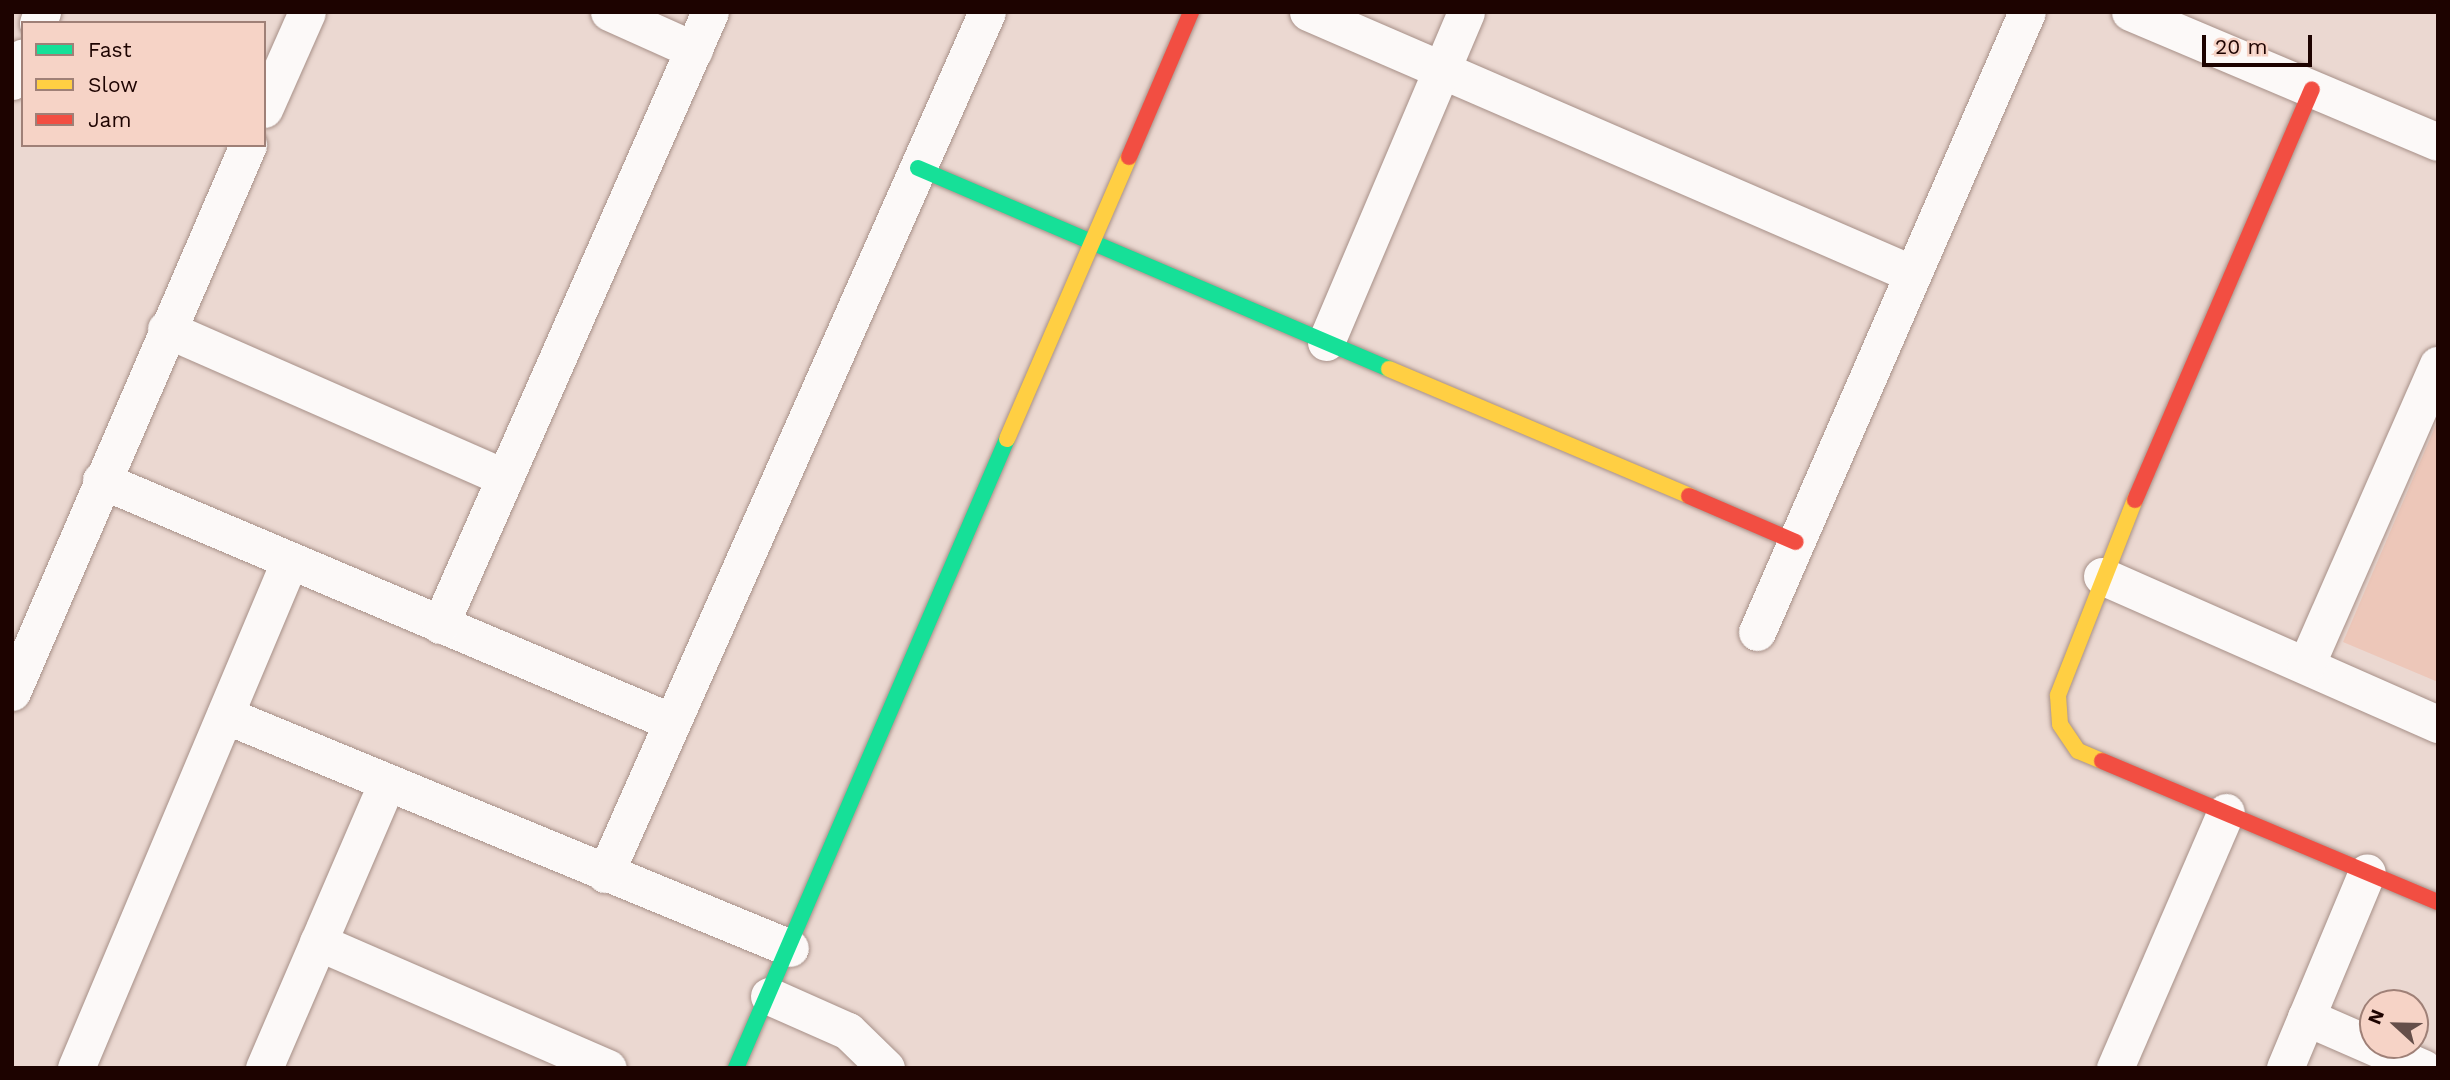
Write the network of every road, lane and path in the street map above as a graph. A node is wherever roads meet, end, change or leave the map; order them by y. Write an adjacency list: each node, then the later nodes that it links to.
1 (307, 12): 15 (street)
2 (609, 12): 10 (street)
3 (710, 12): 10 (street)
4 (987, 12): 18 (street)
5 (1191, 12): 19 (street)
6 (1308, 12): 12 (street)
7 (1466, 12): 12 (street)
8 (2027, 12): 20 (street)
9 (2130, 12): 14 (street)
10 (694, 50): 24 (street)
11 (21, 61): 13 (street)
12 (1442, 70): 20 (street); 22 (street)
13 (12, 80)
14 (2312, 89): 16 (street); 28 (street)
15 (266, 104)
16 (2438, 142)
17 (247, 147): 21 (street)
18 (918, 168): 19 (street); 35 (street)
19 (1094, 243): 22 (street); 43 (street)
20 (1913, 274): 26 (street)
21 (166, 329): 24 (street); 25 (street)
22 (1326, 342): 26 (street)
23 (2435, 381): 32 (street)
24 (505, 478): 29 (street)
25 (101, 480): 27 (street); 30 (street)
26 (1796, 542): 31 (street)
27 (290, 560): 29 (street); 34 (street)
28 (2102, 576): 32 (street); 38 (street)
29 (440, 625): 35 (street)
30 (24, 630): 33 (street)
31 (1757, 632)
32 (2306, 665): 36 (street)
33 (12, 692)
34 (225, 715): 37 (street); 46 (street)
35 (672, 722): 40 (street)
36 (2438, 724)
37 (387, 782): 40 (street); 42 (street)
38 (2226, 812): 39 (street); 51 (street)
39 (2367, 872): 41 (street); 45 (street)
40 (605, 874): 43 (street)
41 (2438, 902)
42 (318, 942): 47 (street); 48 (street)
43 (790, 948): 44 (street)
44 (769, 996): 49 (street); 50 (street)
45 (2306, 1017): 52 (street); 53 (street)
46 (76, 1068)
47 (264, 1068)
48 (608, 1068)
49 (736, 1068)
50 (886, 1068)
51 (2116, 1068)
52 (2285, 1068)
53 (2423, 1068)

